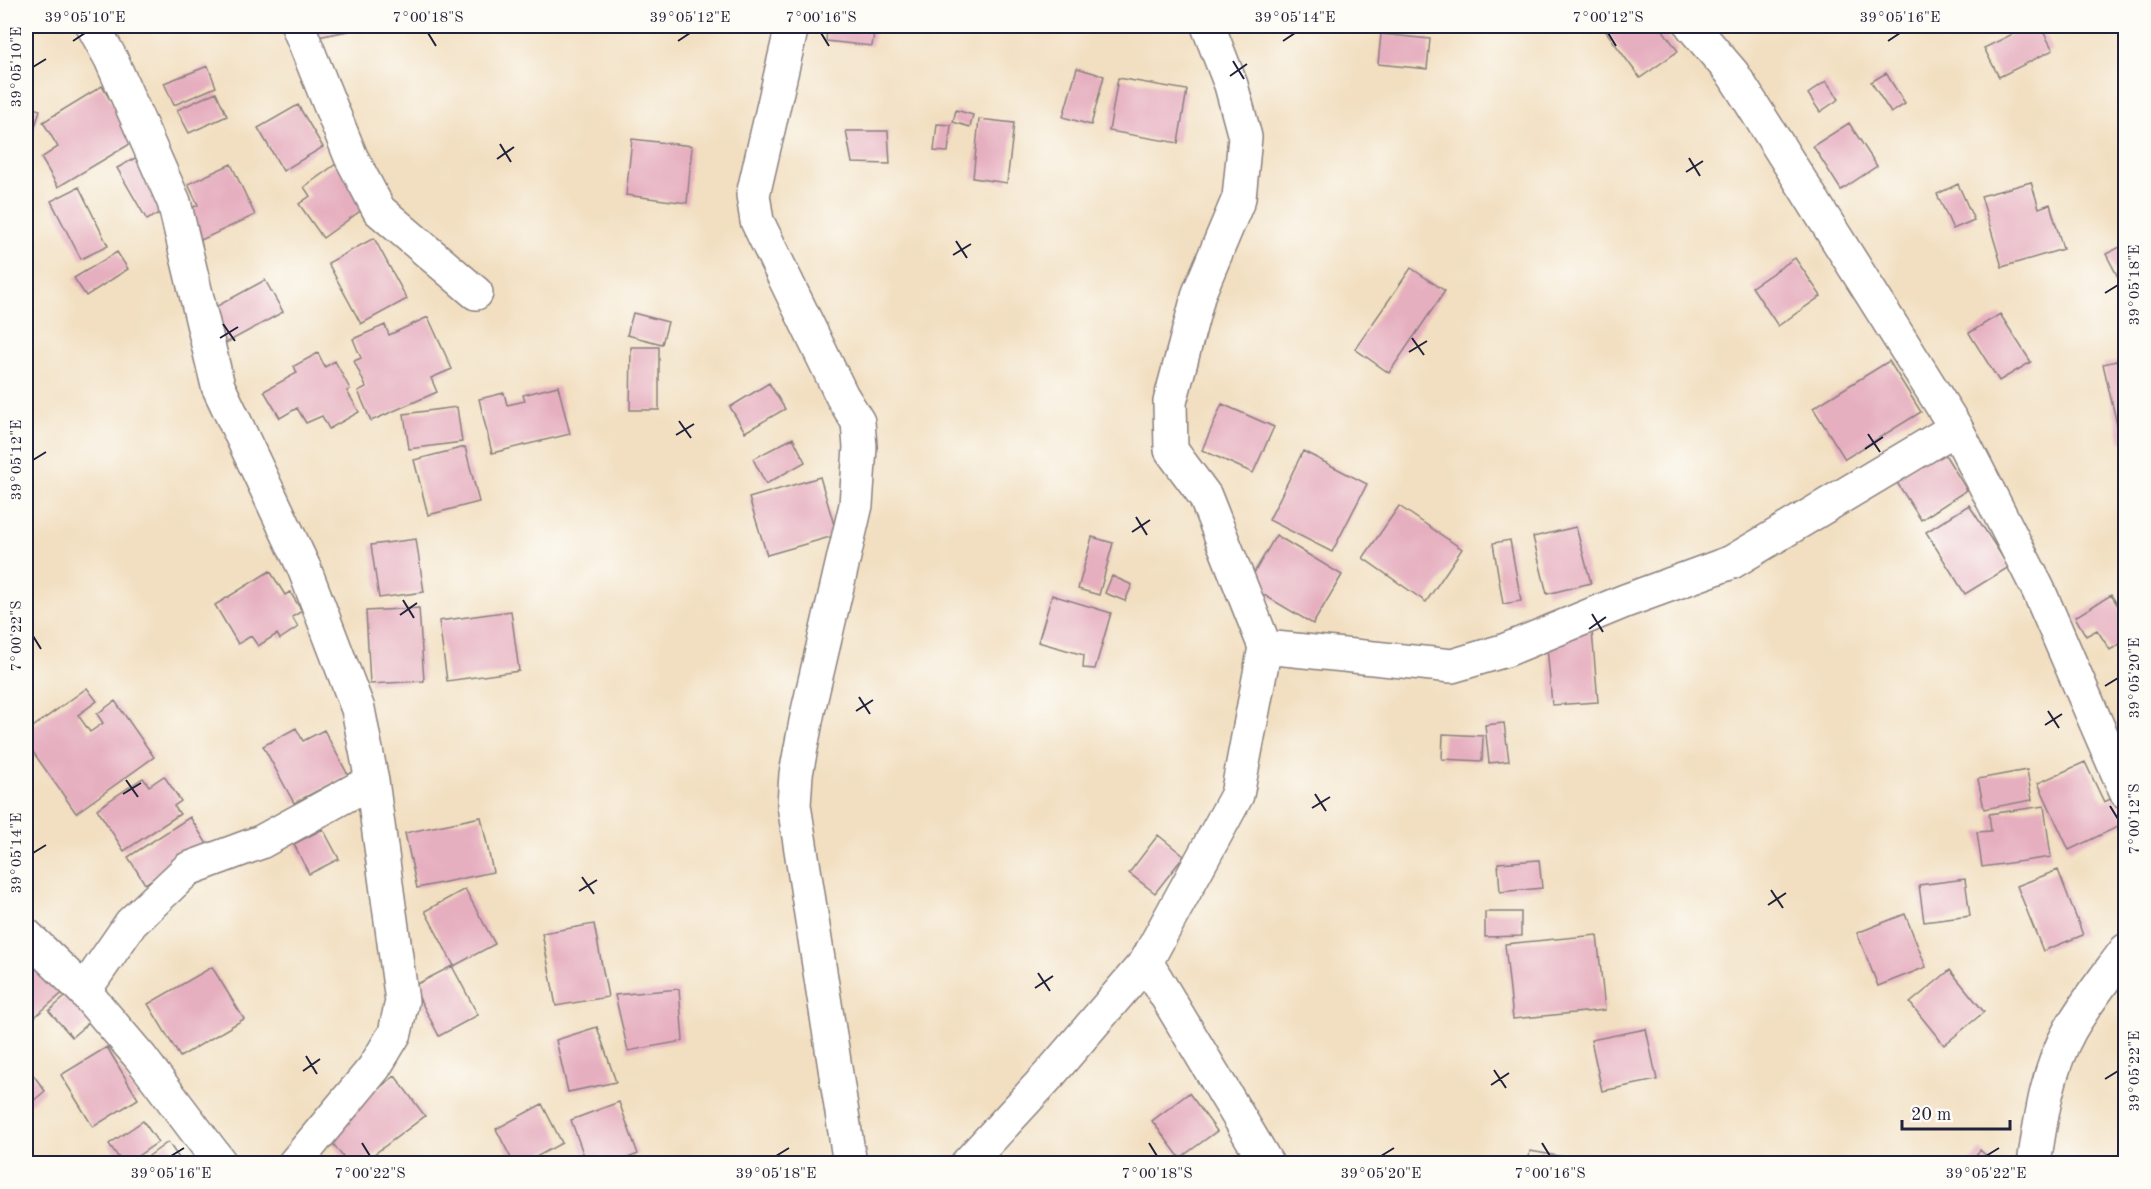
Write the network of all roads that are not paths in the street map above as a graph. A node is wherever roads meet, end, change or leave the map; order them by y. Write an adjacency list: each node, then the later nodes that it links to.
1 (93, 26): 9 (street)
2 (298, 26): 6 (street)
3 (792, 26): 17 (street)
4 (1208, 26): 8 (street)
5 (1692, 26): 7 (street)
6 (476, 293)
7 (1956, 428): 8 (street); 10 (street)
8 (1265, 647): 13 (street)
9 (372, 781): 14 (street); 16 (street)
10 (2126, 792)
11 (26, 935): 14 (street)
12 (2126, 950): 20 (street)
13 (1146, 962): 18 (street); 19 (street)
14 (84, 991): 15 (street)
15 (221, 1164)
16 (294, 1164)
17 (850, 1164)
18 (967, 1164)
19 (1267, 1164)
20 (2034, 1164)

